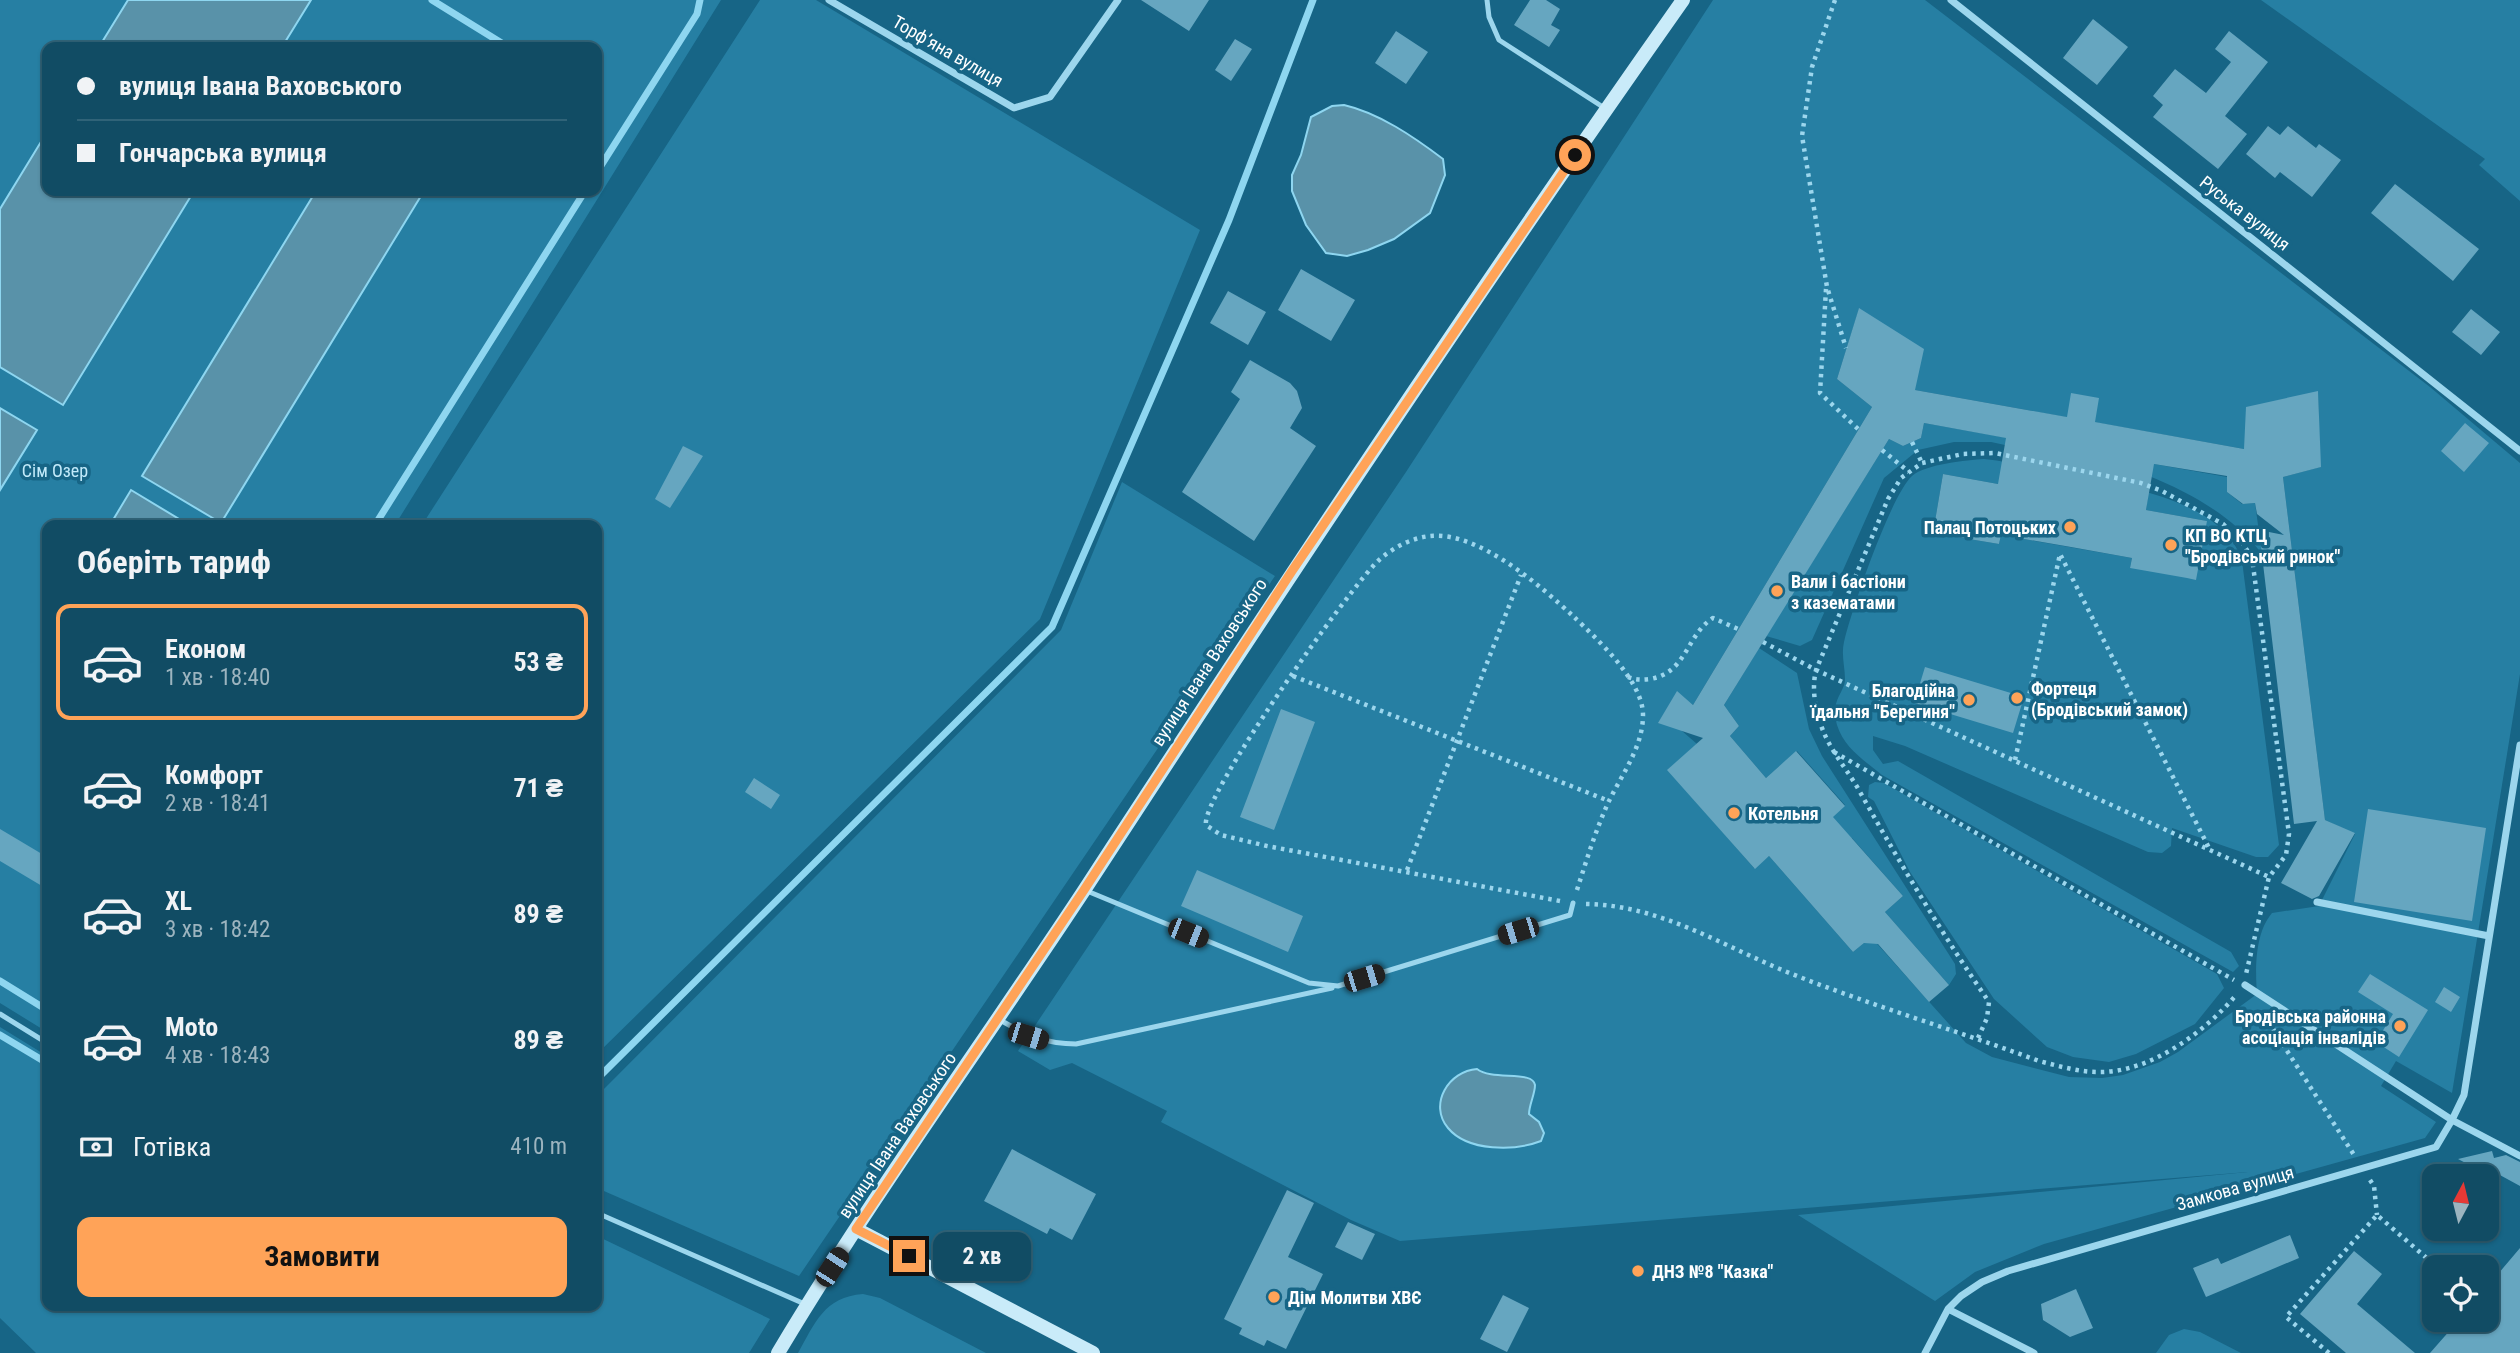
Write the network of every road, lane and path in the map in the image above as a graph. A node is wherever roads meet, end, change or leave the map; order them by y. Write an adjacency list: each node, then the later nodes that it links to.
1 (829, 0): 2 (street, Торфʼяна вулиця)
2 (1118, 0)
3 (1487, 0): 7 (lane)
4 (1683, 0): 7 (main road, вулиця Івана Ваховського)
5 (1835, 0): 8 (path)
6 (1951, 0): 13 (street, Руська вулиця)
7 (1606, 109): 31 (main road, вулиця Івана Ваховського)
8 (1827, 287): 9 (path); 10 (path)
9 (1846, 348)
10 (1858, 429)
11 (1912, 442): 14 (path)
12 (1882, 450): 15 (path)
13 (2520, 451)
14 (1922, 463): 15 (path); 30 (path)
15 (1909, 472): 19 (path)
16 (1521, 575): 20 (path); 21 (path); 22 (path)
17 (1738, 629): 21 (path)
18 (1763, 642): 19 (path)
19 (1816, 670): 24 (path); 26 (path)
20 (1293, 676): 22 (path); 29 (path)
21 (1628, 677): 27 (path)
22 (1457, 741): 27 (path); 29 (path)
23 (2520, 745): 25 (street, Замкова вулиця)
24 (1834, 751): 35 (path); 39 (path)
25 (2519, 753): 34 (street, Замкова вулиця)
26 (2015, 761): 28 (path); 28 (path)
27 (1609, 801): 33 (path)
28 (2209, 849): 30 (path)
29 (1407, 870): 33 (path)
30 (2269, 877): 35 (path)
31 (1084, 890): 36 (lane); 38 (main road, вулиця Івана Ваховського)
32 (2317, 902): 34 (street)
33 (1573, 903): 36 (lane); 39 (path)
34 (2489, 936): 41 (street, Замкова вулиця)
35 (2245, 985): 39 (path); 41 (street); 43 (path)
36 (1338, 986): 38 (lane)
37 (0, 1014): 40 (lane)
38 (999, 1019): 46 (main road, вулиця Івана Ваховського)
39 (1978, 1038)
40 (42, 1040)
41 (2452, 1120): 42 (street); 43 (street, Замкова вулиця)
42 (2520, 1156)
43 (2363, 1168): 45 (path); 49 (street, Замкова вулиця)
44 (602, 1215): 48 (lane)
45 (2376, 1216): 47 (path); 54 (path)
46 (856, 1229): 48 (main road, вулиця Івана Ваховського); 51 (main road)
47 (2423, 1255)
48 (807, 1305): 50 (main road, вулиця Івана Ваховського)
49 (1948, 1309): 52 (street); 53 (street)
50 (778, 1353)
51 (1093, 1353)
52 (1925, 1353)
53 (2034, 1353)
54 (2329, 1353)

